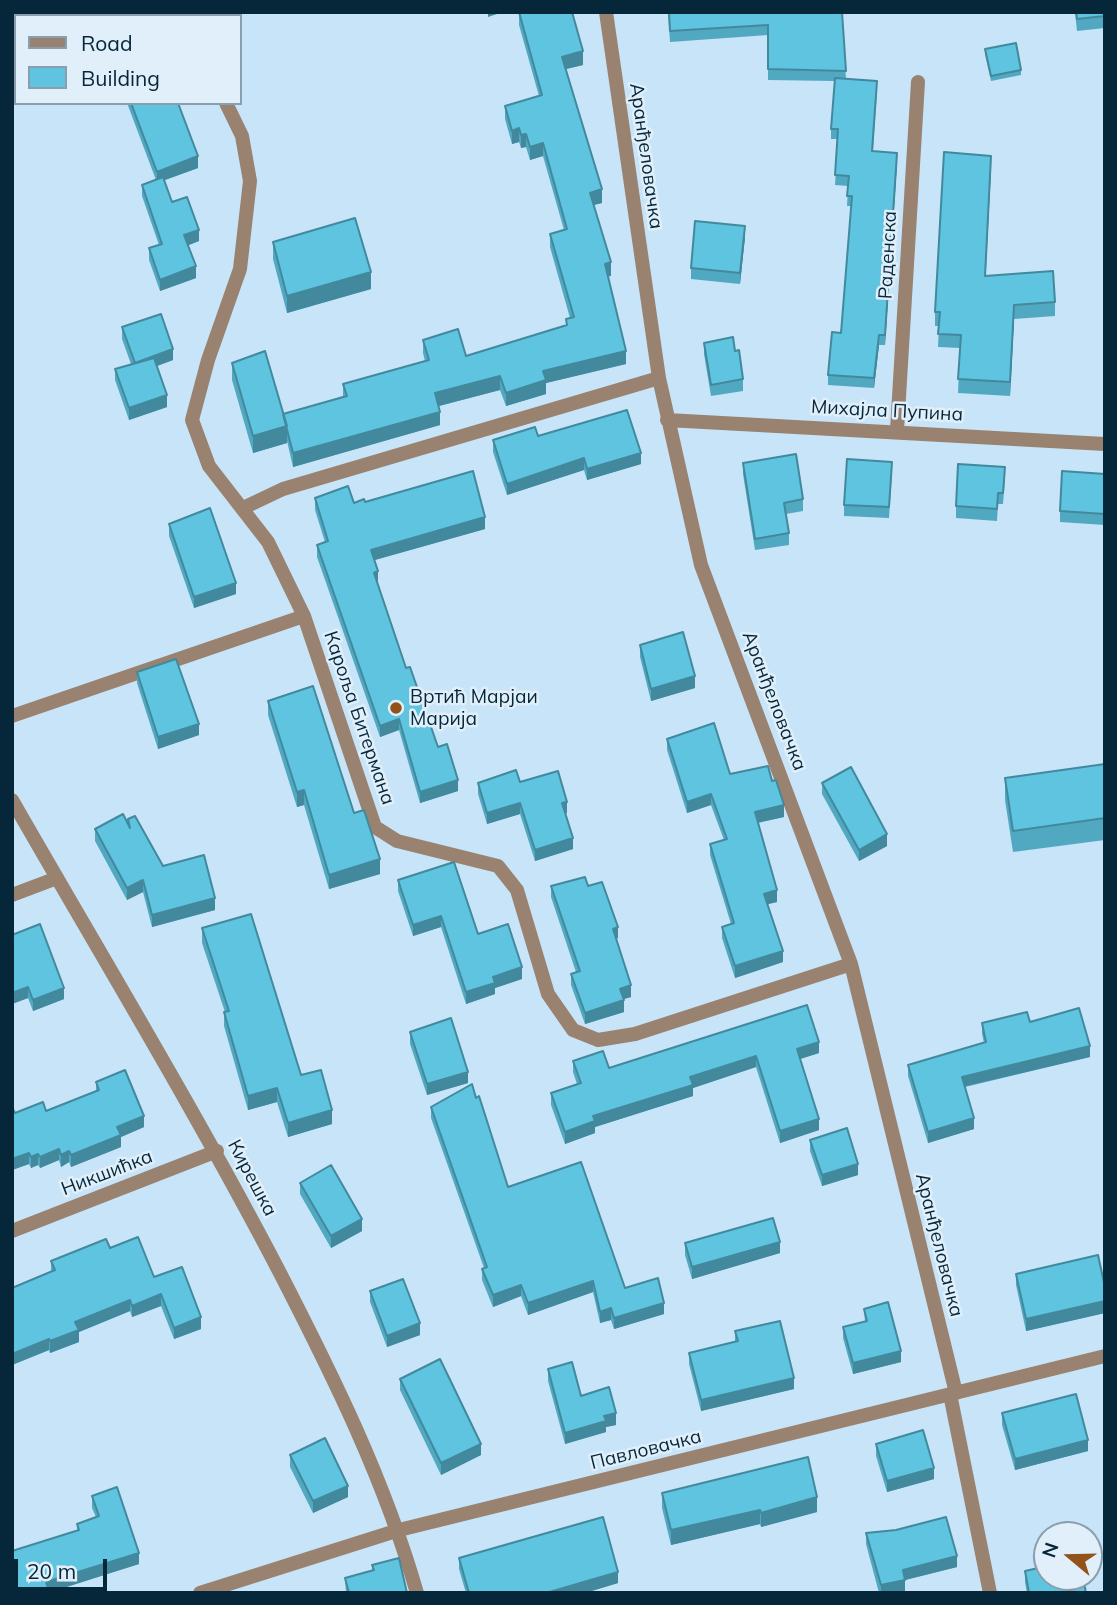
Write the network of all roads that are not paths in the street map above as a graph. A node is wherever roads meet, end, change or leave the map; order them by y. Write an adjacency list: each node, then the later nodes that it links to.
1 (606, 12): 4 (street, Аранђеловачка)
2 (918, 82): 6 (street, Раденска)
3 (227, 105): 8 (street, Кароља Битермана)
4 (659, 377): 5 (street, Аранђеловачка); 8 (street)
5 (667, 420): 6 (street, Михајла Пупина); 14 (street, Аранђеловачка)
6 (897, 430): 7 (street, Михајла Пупина)
7 (1105, 444)
8 (243, 508): 9 (street, Кароља Битермана)
9 (304, 616): 10 (street); 14 (street, Кароља Битермана)
10 (12, 716)
11 (12, 800): 12 (street, Кирешка)
12 (57, 877): 13 (street); 15 (street, Кирешка)
13 (12, 895)
14 (851, 964): 18 (street, Аранђеловачка)
15 (217, 1151): 16 (street, Никшићка); 19 (street, Кирешка)
16 (12, 1231)
17 (1105, 1356): 18 (street, Павловачка)
18 (953, 1394): 19 (street, Павловачка); 22 (street, Аранђеловачка)
19 (399, 1530): 20 (street, Павловачка); 21 (street, Кирешка)
20 (200, 1593)
21 (417, 1593)
22 (990, 1593)

